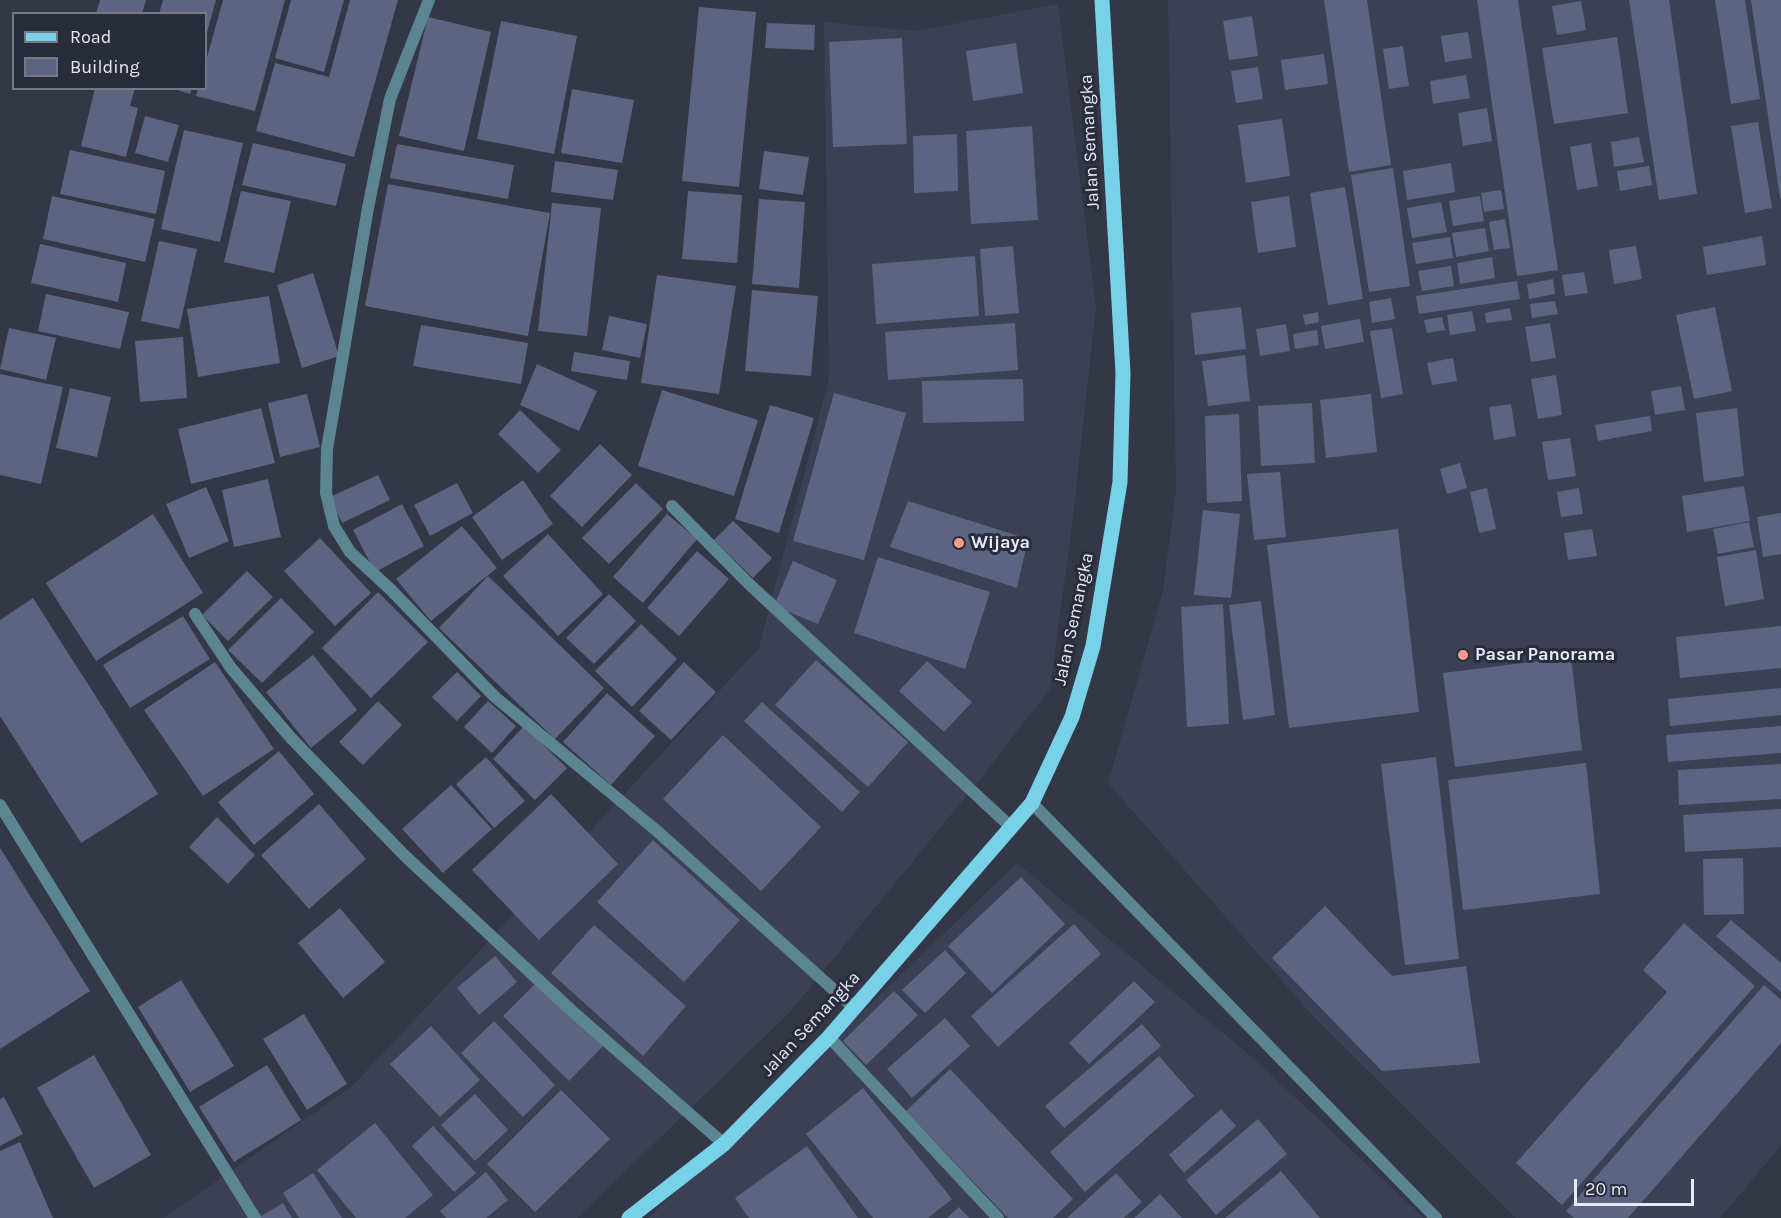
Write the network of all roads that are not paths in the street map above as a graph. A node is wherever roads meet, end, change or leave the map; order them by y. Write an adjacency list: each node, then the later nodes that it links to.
1 (429, 0): 8 (street)
2 (1102, 0): 5 (main road, Jalan Semangka)
3 (672, 506): 7 (street)
4 (195, 614): 10 (street)
5 (1032, 803): 7 (main road, Jalan Semangka); 14 (street)
6 (0, 805): 11 (street)
7 (1011, 827): 8 (main road, Jalan Semangka)
8 (854, 1008): 9 (main road, Jalan Semangka)
9 (828, 1037): 10 (main road, Jalan Semangka); 13 (street)
10 (724, 1144): 12 (main road, Jalan Semangka)
11 (255, 1218)
12 (629, 1218)
13 (998, 1218)
14 (1436, 1218)

